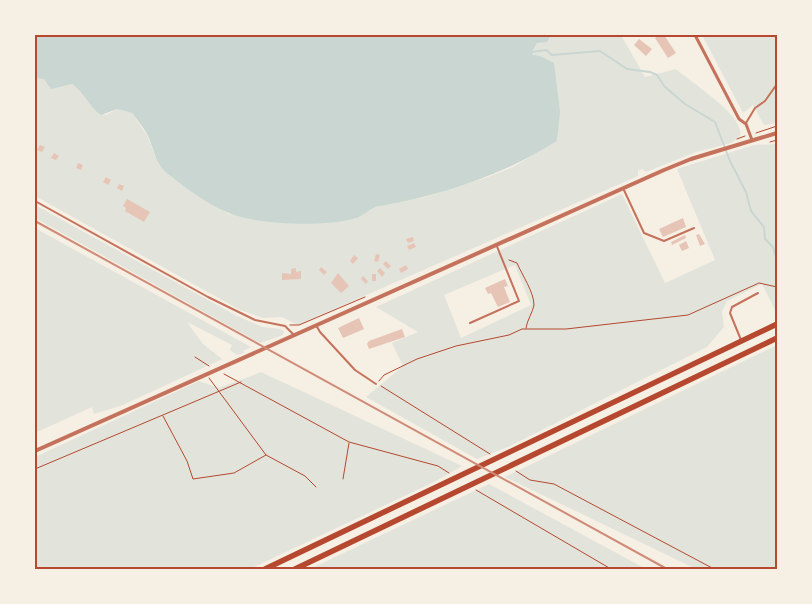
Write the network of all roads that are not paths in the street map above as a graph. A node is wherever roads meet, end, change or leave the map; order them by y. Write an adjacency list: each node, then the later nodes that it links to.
1 (695, 35): 3 (street)
2 (777, 84): 3 (lane)
3 (746, 124): 5 (street)
4 (777, 133): 5 (street)
5 (752, 140): 6 (street)
6 (623, 188): 8 (lane); 9 (street)
7 (35, 201): 14 (lane)
8 (694, 228)
9 (496, 244): 11 (lane); 13 (street)
10 (758, 293): 16 (lane)
11 (470, 323)
12 (777, 324): 16 (highway)
13 (316, 325): 14 (street); 17 (lane)
14 (293, 335): 18 (street)
15 (777, 338): 20 (highway)
16 (741, 341): 19 (highway)
17 (376, 384)
18 (35, 451)
19 (265, 569)
20 (295, 569)

